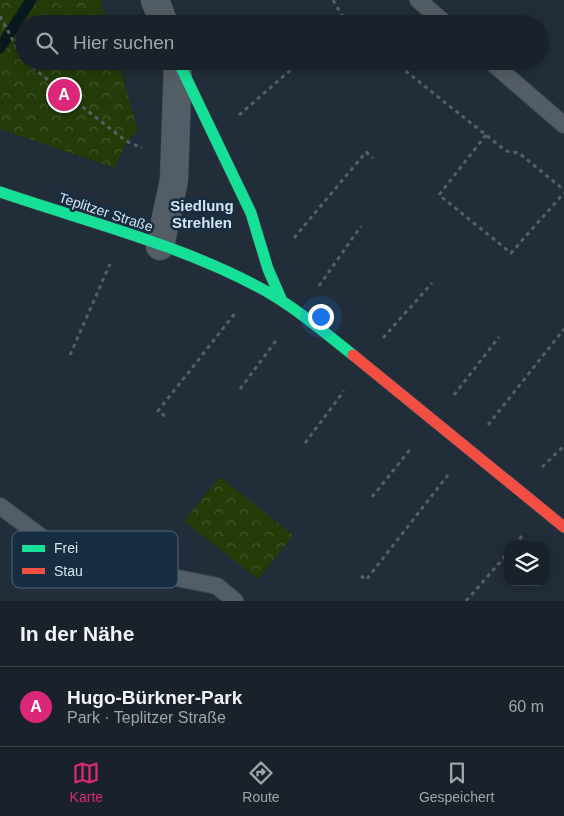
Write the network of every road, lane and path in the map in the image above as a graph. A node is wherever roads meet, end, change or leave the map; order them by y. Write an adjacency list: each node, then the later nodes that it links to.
1 (155, 0): 4 (street)
2 (333, 0): 5 (path)
3 (418, 0): 6 (lane)
4 (161, 15)
5 (342, 15)
6 (436, 15)
7 (0, 16): 8 (path)
8 (15, 42)
9 (36, 70): 18 (path)
10 (178, 70): 23 (street)
11 (182, 70): 17 (main road)
12 (292, 70): 17 (path)
13 (404, 70): 16 (path)
14 (500, 70): 15 (lane)
15 (564, 125)
16 (486, 135): 20 (path); 20 (path)
17 (214, 137): 24 (main road)
18 (126, 142)
19 (373, 158): 24 (path)
20 (564, 191)
21 (0, 192): 22 (main road, Teplitzer Straße)
22 (124, 234): 23 (main road, Teplitzer Straße); 27 (path)
23 (160, 246): 25 (main road, Teplitzer Straße)
24 (268, 269): 26 (main road)
25 (257, 286): 26 (main road, Teplitzer Straße); 28 (path)
26 (282, 301): 30 (main road, Teplitzer Straße)
27 (70, 355)
28 (165, 416)
29 (0, 506): 31 (lane)
30 (564, 528)
31 (34, 531)
32 (504, 557): 35 (path)
33 (178, 578): 34 (lane)
34 (235, 601)
35 (466, 601)

